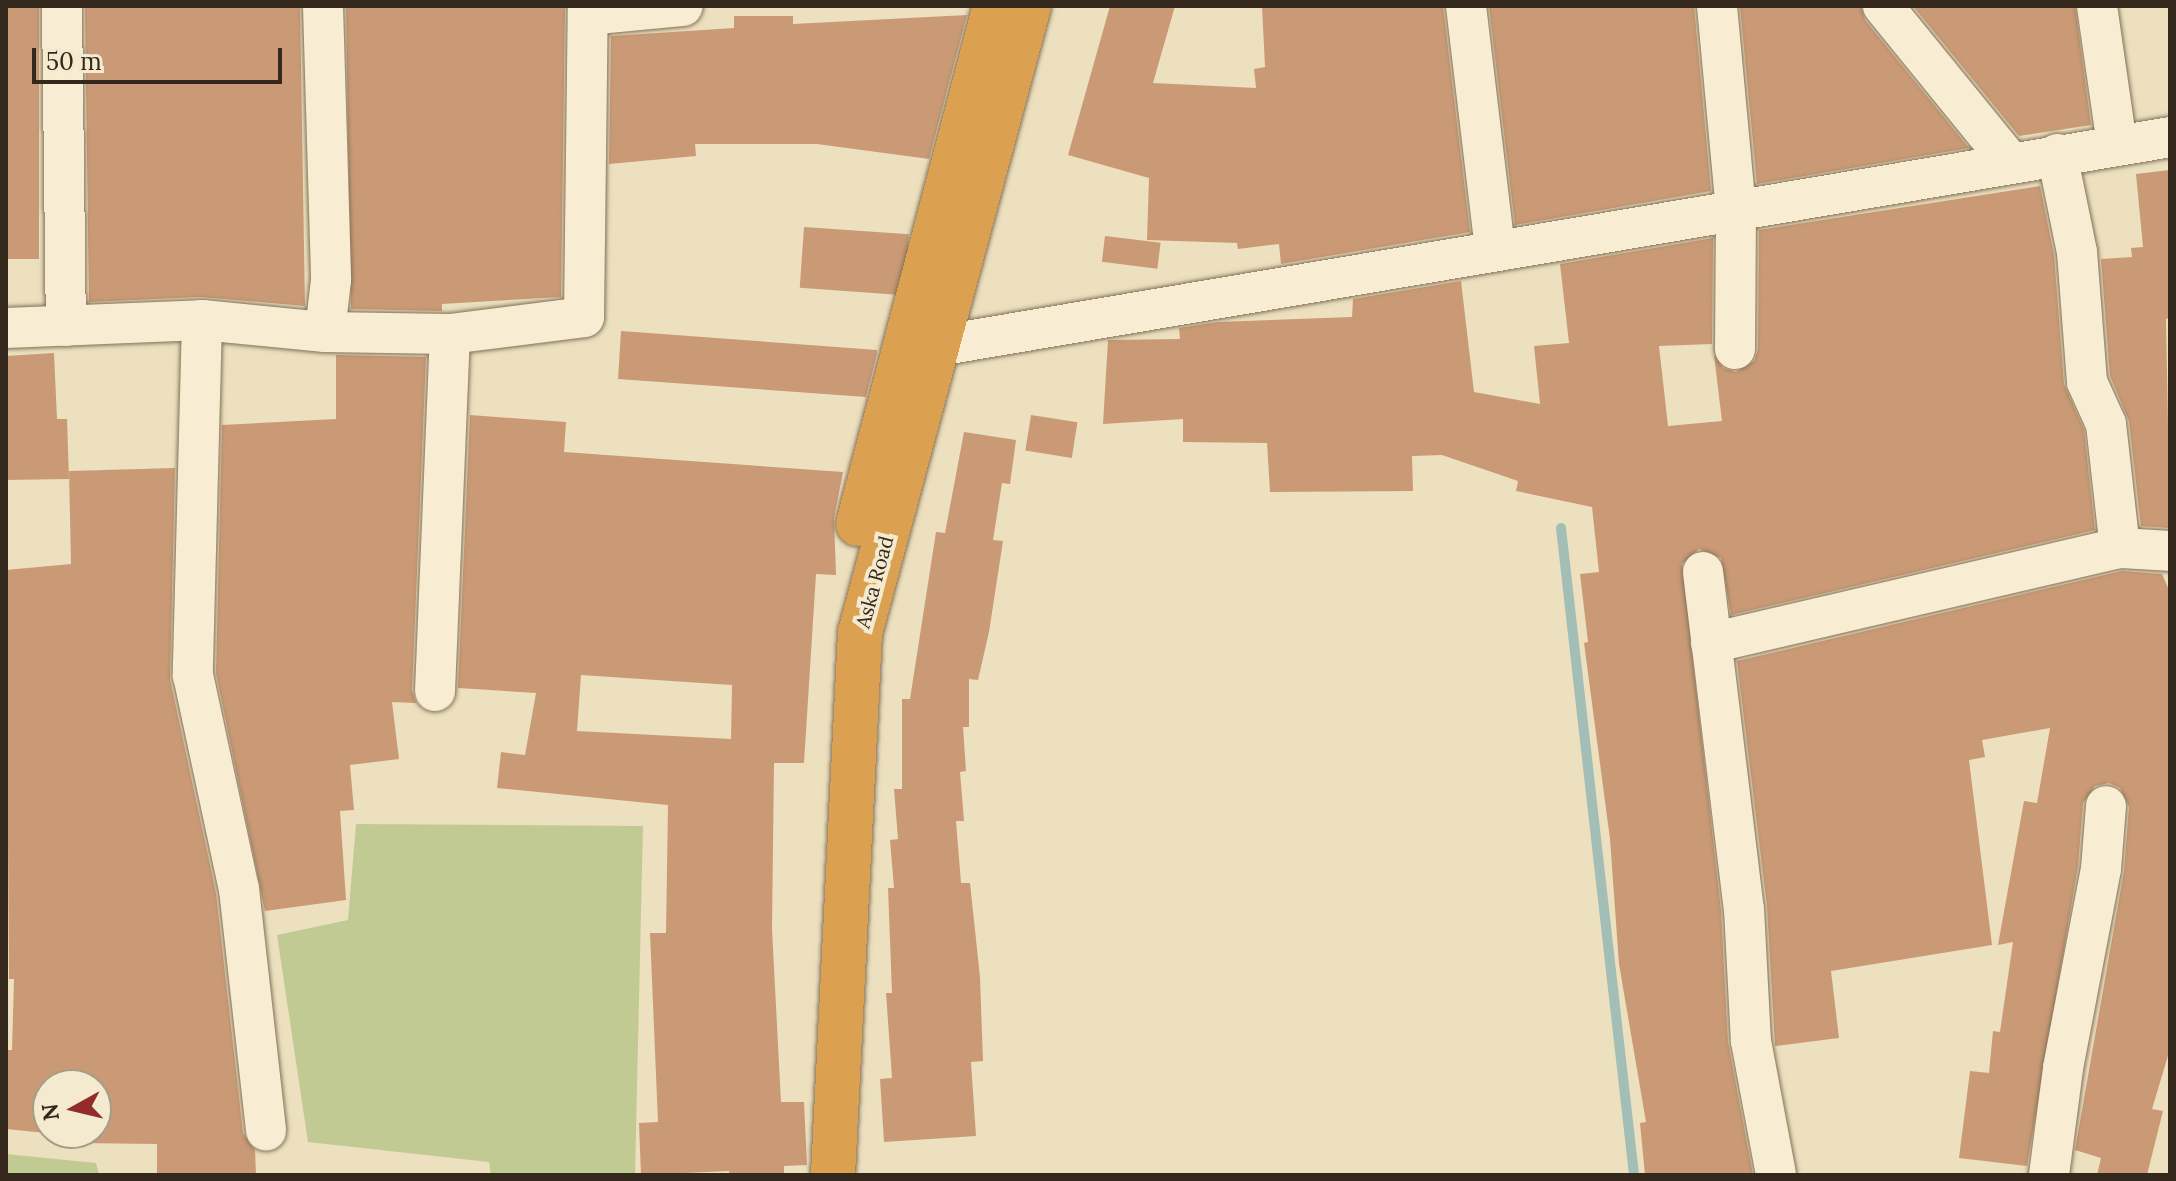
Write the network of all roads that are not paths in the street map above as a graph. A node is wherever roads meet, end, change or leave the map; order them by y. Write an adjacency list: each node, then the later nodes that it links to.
1 (62, 6): 18 (street)
2 (323, 6): 20 (street)
3 (683, 6): 10 (street)
4 (995, 6): 23 (highway)
5 (1029, 6): 23 (highway, Aska Road)
6 (1466, 6): 16 (street)
7 (1717, 6): 15 (street)
8 (1883, 6): 14 (street)
9 (2097, 6): 12 (street)
10 (588, 10): 21 (street)
11 (2170, 137): 12 (street)
12 (2117, 144): 13 (street)
13 (2057, 154): 14 (street); 24 (street)
14 (2009, 161): 15 (street)
15 (1736, 209): 16 (street); 22 (street)
16 (1495, 248): 23 (street)
17 (202, 320): 18 (street); 20 (street); 30 (street)
18 (66, 326): 19 (street)
19 (6, 328)
20 (325, 332): 21 (street)
21 (450, 334): 28 (street)
22 (1735, 349)
23 (920, 350): 31 (highway); 32 (highway, Aska Road)
24 (2120, 548): 25 (street); 27 (street)
25 (2170, 551)
26 (1703, 572): 27 (street)
27 (1711, 643): 33 (street)
28 (435, 691)
29 (2106, 806): 34 (street)
30 (266, 1130)
31 (808, 1175)
32 (833, 1175)
33 (1776, 1175)
34 (2049, 1175)

